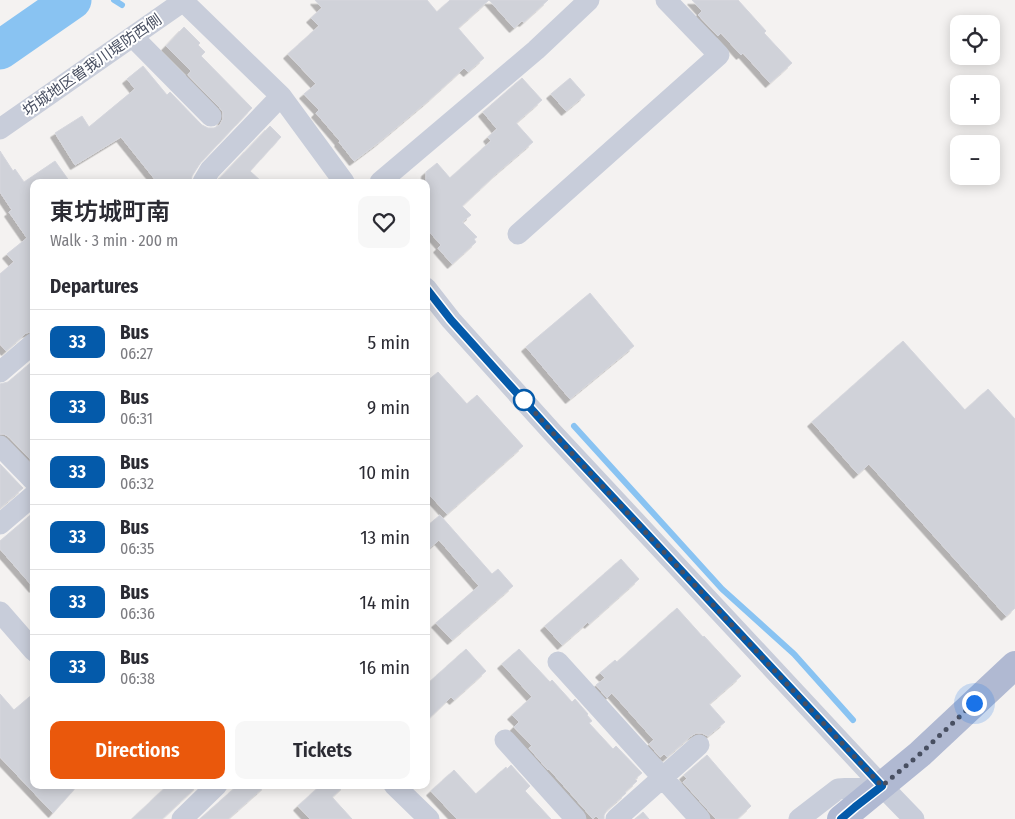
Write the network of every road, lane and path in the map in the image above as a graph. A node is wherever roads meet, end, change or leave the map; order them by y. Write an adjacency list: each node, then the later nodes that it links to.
1 (183, 0): 4 (street, 坊城地区曽我川堤防西側); 5 (street)
2 (589, 0): 10 (street)
3 (672, 2): 11 (street)
4 (133, 37): 6 (street); 7 (street, 坊城地区曽我川堤防西側)
5 (281, 96): 8 (street); 9 (street)
6 (211, 116)
7 (0, 129)
8 (205, 179)
9 (342, 179)
10 (384, 179)
11 (518, 234)
12 (430, 293): 26 (street)
13 (30, 346): 14 (street)
14 (0, 372)
15 (0, 446): 16 (street)
16 (30, 477)
17 (30, 498): 18 (street)
18 (0, 524)
19 (0, 612): 20 (street)
20 (30, 646)
21 (558, 662): 25 (street)
22 (1015, 665): 26 (main road)
23 (505, 740): 31 (street)
24 (699, 745): 25 (street)
25 (662, 778): 32 (street); 33 (street)
26 (882, 786): 34 (street); 35 (main road); 36 (street)
27 (213, 789): 29 (street)
28 (398, 789): 30 (street)
29 (182, 819)
30 (429, 819)
31 (576, 819)
32 (616, 819)
33 (700, 819)
34 (799, 819)
35 (842, 819)
36 (914, 819)

